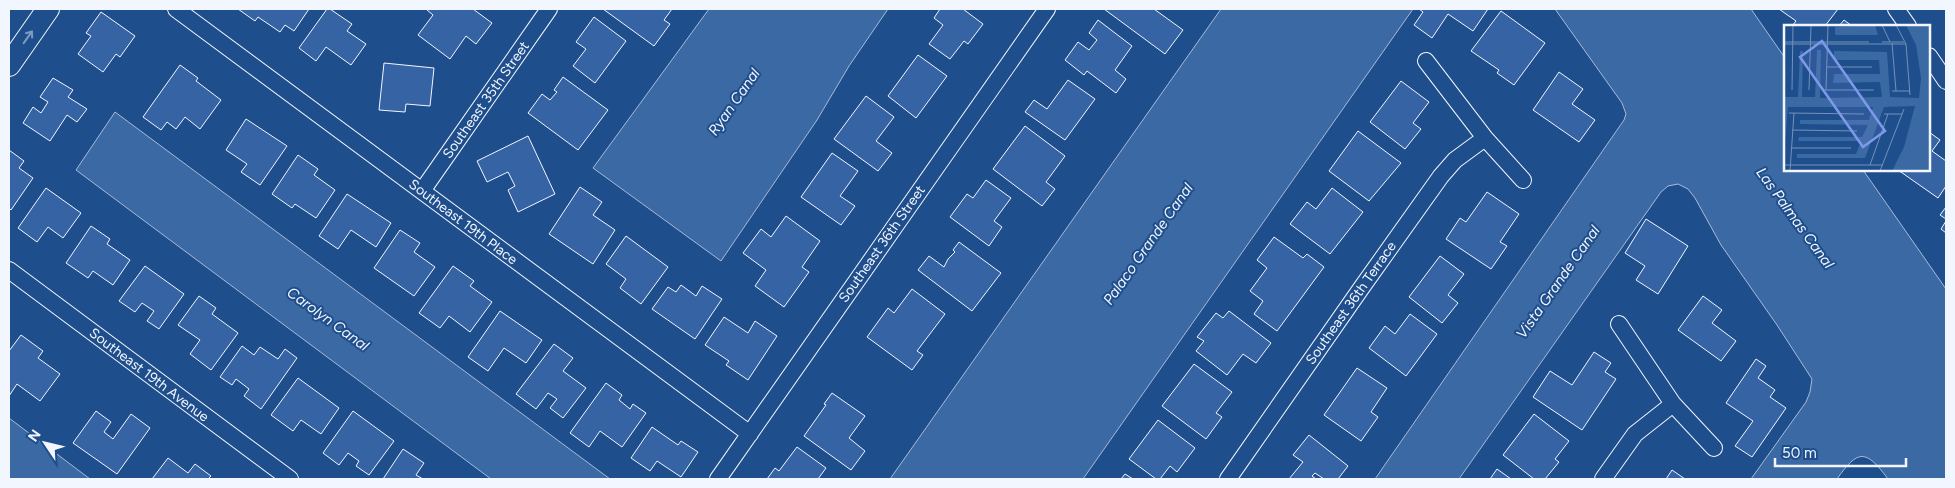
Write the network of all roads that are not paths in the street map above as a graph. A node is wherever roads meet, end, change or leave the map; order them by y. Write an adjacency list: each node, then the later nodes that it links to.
1 (48, 9): 9 (street, one-way to 1)
2 (176, 9): 13 (street, Southeast 19th Place)
3 (550, 9): 13 (street, Southeast 35th Street)
4 (1047, 9): 17 (street, Southeast 36th Street)
5 (1896, 9): 6 (street)
6 (1907, 25)
7 (1930, 57): 10 (street)
8 (1426, 61): 11 (street)
9 (9, 64)
10 (1946, 81)
11 (1485, 138): 12 (street); 21 (street, Southeast 36th Terrace)
12 (1523, 180)
13 (422, 191): 17 (street, Southeast 19th Place)
14 (9, 270): 19 (street, Southeast 19th Avenue)
15 (1619, 324): 16 (street)
16 (1673, 404): 18 (street); 22 (street)
17 (750, 434): 20 (street, Southeast 36th Street)
18 (1714, 448)
19 (290, 479)
20 (718, 479)
21 (1228, 479)
22 (1603, 479)

